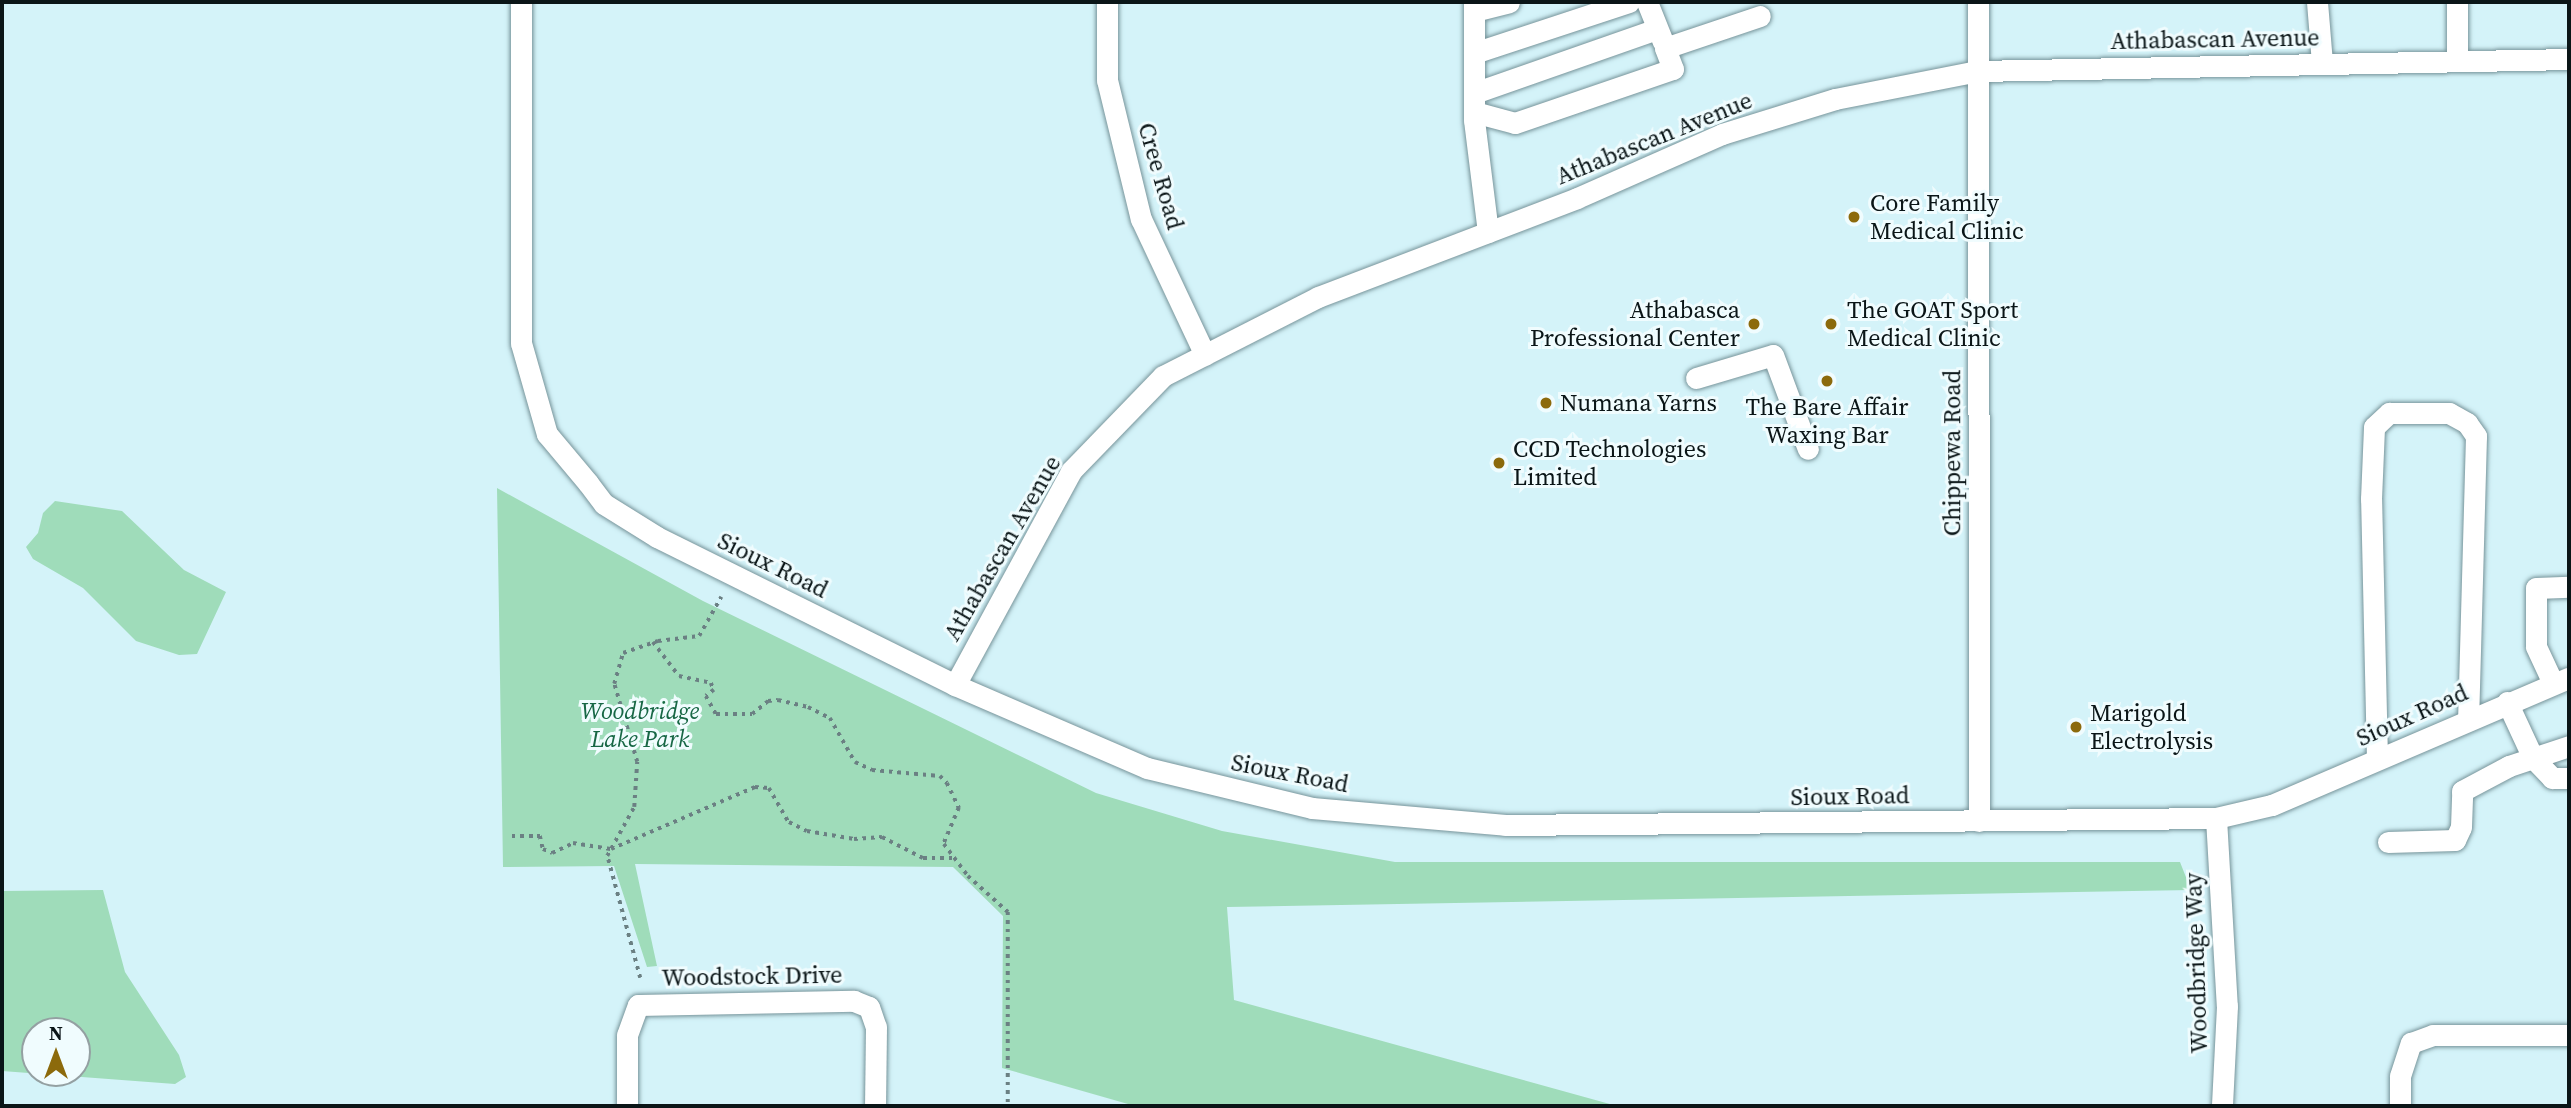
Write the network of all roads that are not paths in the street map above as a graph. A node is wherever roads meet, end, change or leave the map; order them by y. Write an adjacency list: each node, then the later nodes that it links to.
1 (521, 2): 24 (street, Sioux Road)
2 (1107, 2): 19 (street, Cree Road)
3 (1508, 2): 9 (street)
4 (1629, 2): 12 (street)
5 (1647, 2): 11 (street)
6 (1978, 2): 16 (street, Chippewa Road)
7 (2317, 2): 15 (street)
8 (2457, 2): 14 (street)
9 (1474, 6): 12 (street)
10 (1760, 16): 11 (street)
11 (1661, 38): 17 (street); 17 (street)
12 (1474, 53): 17 (street)
13 (2569, 59): 14 (street, Athabascan Avenue)
14 (2457, 60): 15 (street, Athabascan Avenue)
15 (2322, 63): 16 (street, Athabascan Avenue)
16 (1978, 71): 18 (street, Athabascan Avenue); 32 (street, Chippewa Road)
17 (1474, 103): 18 (street)
18 (1488, 232): 19 (street, Athabascan Avenue)
19 (1205, 355): 24 (street, Athabascan Avenue)
20 (1696, 378): 21 (street)
21 (1808, 449)
22 (2569, 587): 23 (street)
23 (2561, 680): 25 (street, Sioux Road)
24 (955, 685): 32 (street, Sioux Road)
25 (2507, 702): 26 (street, Sioux Road); 28 (street)
26 (2468, 719): 29 (street, Sioux Road); 29 (street)
27 (2569, 746): 28 (street)
28 (2533, 758): 30 (street); 33 (street)
29 (2377, 759): 31 (street, Sioux Road)
30 (2569, 778)
31 (2216, 818): 32 (street, Sioux Road); 37 (street, Woodbridge Way)
32 (1979, 821)
33 (2388, 842)
34 (2569, 1035): 38 (street)
35 (627, 1106): 36 (street, Woodstock Drive)
36 (875, 1106)
37 (2222, 1106)
38 (2400, 1106)

